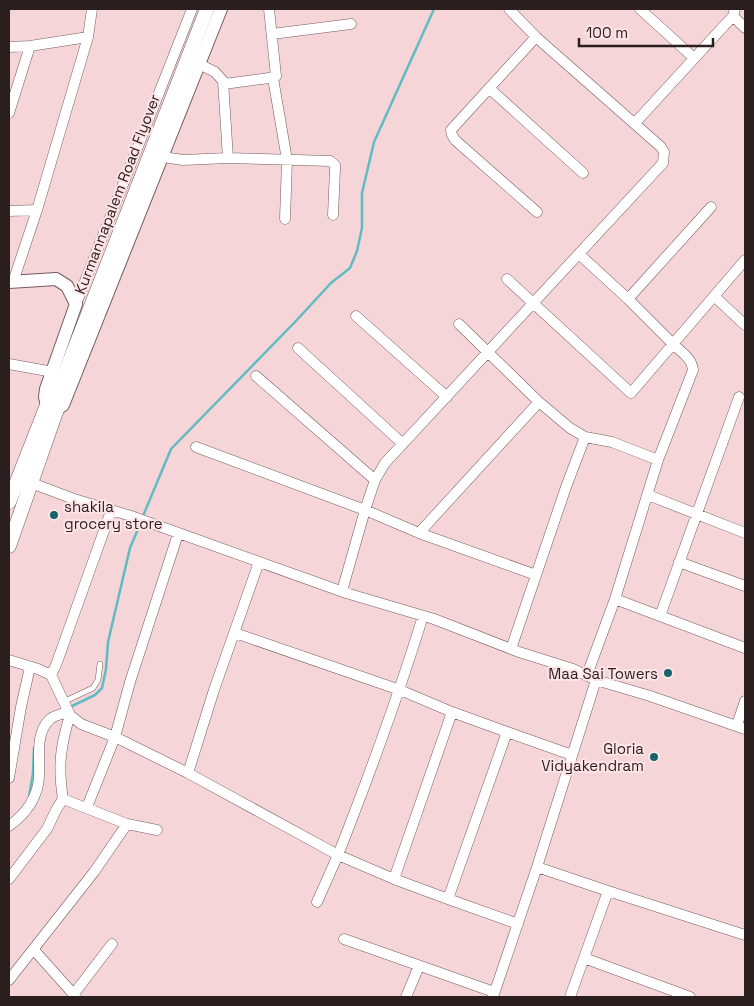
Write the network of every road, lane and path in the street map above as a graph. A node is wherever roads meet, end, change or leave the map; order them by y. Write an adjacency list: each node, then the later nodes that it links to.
1 (92, 9): 12 (street)
2 (192, 9): 41 (street)
3 (207, 9): 54 (main road, Kurmannapalem Road Flyover)
4 (221, 9): 17 (street)
5 (269, 9): 11 (street)
6 (509, 9): 13 (street)
7 (640, 9): 16 (street)
8 (734, 12): 10 (street); 16 (street)
9 (351, 24): 11 (street)
10 (745, 28)
11 (272, 34): 18 (street)
12 (88, 37): 14 (street); 29 (street)
13 (536, 37): 20 (street); 23 (street)
14 (30, 46): 15 (street); 21 (street)
15 (9, 47)
16 (694, 58): 23 (street)
17 (199, 64): 19 (street); 24 (street)
18 (273, 78): 19 (street); 26 (street)
19 (224, 84): 25 (street)
20 (489, 88): 27 (street); 31 (street)
21 (11, 98): 22 (street)
22 (9, 113)
23 (635, 123): 34 (street)
24 (163, 157): 25 (street); 54 (street)
25 (228, 158): 26 (street)
26 (288, 160): 32 (street); 33 (street)
27 (583, 172)
28 (712, 207): 39 (street)
29 (37, 210): 30 (street); 37 (street)
30 (9, 211)
31 (537, 212)
32 (332, 215)
33 (285, 219)
34 (579, 254): 39 (street); 40 (street)
35 (745, 260): 38 (street)
36 (507, 279): 40 (street)
37 (11, 282): 41 (street)
38 (714, 296): 44 (street); 45 (street)
39 (628, 299): 45 (street)
40 (534, 303): 45 (street); 47 (street)
41 (76, 304): 49 (street)
42 (356, 316): 51 (street)
43 (459, 324): 47 (street)
44 (745, 325)
45 (673, 344): 58 (street)
46 (298, 348): 56 (street)
47 (489, 352): 51 (street); 53 (street)
48 (9, 364): 49 (street)
49 (53, 372): 54 (street)
50 (256, 376): 60 (street)
51 (447, 397): 56 (street)
52 (739, 397): 66 (street)
53 (539, 402): 55 (street); 67 (street)
54 (52, 407): 59 (main road); 61 (main road)
55 (585, 437): 58 (street); 73 (street)
56 (403, 444): 60 (street)
57 (196, 447): 64 (street)
58 (658, 460): 62 (street)
59 (18, 478): 61 (street); 63 (main road)
60 (375, 480): 64 (street)
61 (31, 484): 65 (street); 70 (main road)
62 (648, 495): 66 (street); 76 (street)
63 (9, 502)
64 (365, 510): 67 (street); 75 (street)
65 (111, 511): 69 (street); 85 (street)
66 (697, 513): 68 (street); 72 (street)
67 (419, 533): 73 (street)
68 (745, 533)
69 (178, 534): 71 (street); 93 (street)
70 (9, 546)
71 (259, 562): 75 (street); 79 (street)
72 (679, 562): 74 (street); 78 (street)
73 (536, 574): 81 (street)
74 (745, 586)
75 (342, 591): 77 (street)
76 (615, 599): 78 (street); 86 (street)
77 (423, 616): 81 (street); 87 (street)
78 (660, 616): 80 (street)
79 (235, 633): 87 (street); 95 (street)
80 (745, 648)
81 (512, 649): 86 (street)
82 (9, 660): 84 (street)
83 (100, 664): 89 (lane)
84 (30, 667): 85 (street); 96 (street)
85 (51, 675): 89 (street)
86 (591, 677): 91 (street); 94 (street)
87 (400, 690): 90 (street); 102 (street)
88 (745, 701): 91 (street)
89 (66, 709): 93 (street); 97 (street); 100 (street)
90 (452, 712): 92 (street); 105 (street)
91 (741, 727)
92 (507, 732): 94 (street); 107 (street)
93 (115, 737): 95 (street); 98 (street)
94 (572, 755): 103 (street)
95 (188, 773): 102 (street)
96 (9, 774)
97 (63, 799): 98 (street); 104 (street)
98 (87, 808): 99 (street)
99 (127, 824): 101 (street); 113 (street)
100 (9, 826)
101 (157, 830)
102 (338, 855): 105 (street); 108 (street)
103 (537, 867): 106 (street); 109 (street)
104 (9, 879)
105 (394, 879): 107 (street)
106 (608, 891): 110 (street); 114 (street)
107 (448, 899): 109 (street)
108 (316, 902)
109 (518, 924): 117 (street)
110 (745, 935)
111 (344, 939): 115 (street)
112 (112, 944): 118 (street)
113 (34, 950): 116 (street); 118 (street)
114 (584, 958): 120 (street); 121 (street)
115 (419, 966): 117 (street); 119 (street)
116 (9, 980)
117 (494, 995)
118 (74, 996)
119 (406, 997)
120 (570, 997)
121 (690, 997)

